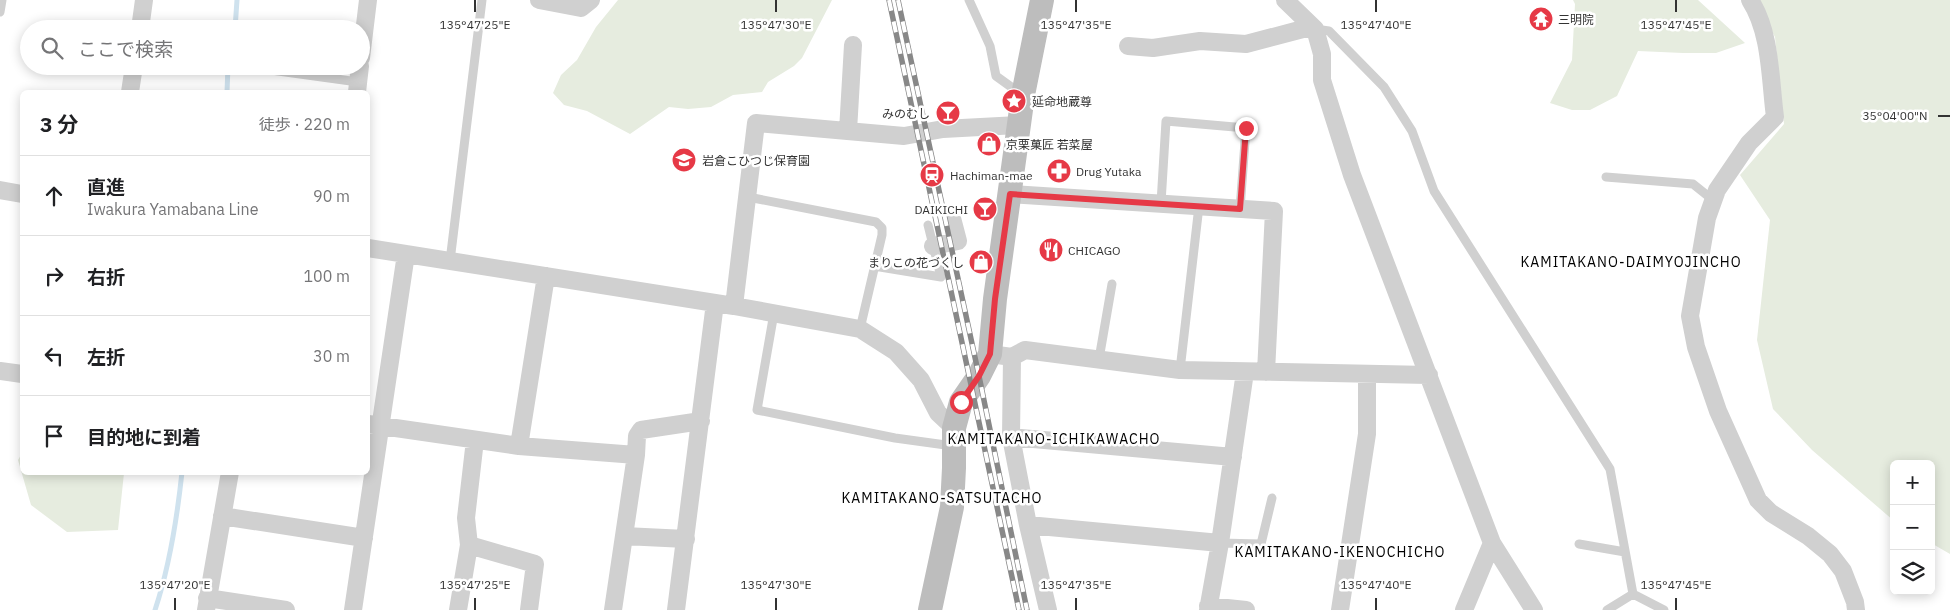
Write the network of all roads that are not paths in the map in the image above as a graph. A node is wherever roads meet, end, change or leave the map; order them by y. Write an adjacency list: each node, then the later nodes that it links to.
1 (2, 0): 11 (lane)
2 (144, 0): 12 (street)
3 (368, 0): 13 (street)
4 (482, 0): 38 (lane)
5 (539, 0): 6 (street)
6 (591, 0)
7 (969, 0): 21 (lane)
8 (1042, 0): 21 (main road)
9 (1285, 0): 14 (street)
10 (1750, 0): 29 (street)
11 (0, 12)
12 (141, 20)
13 (366, 20)
14 (1315, 30): 16 (street); 54 (street); 76 (lane)
15 (853, 45): 23 (street)
16 (1128, 46)
17 (133, 75): 20 (street)
18 (316, 75): 19 (lane)
19 (359, 80)
20 (130, 90)
21 (1023, 95): 22 (main road)
22 (1019, 125): 23 (street); 27 (main road)
23 (848, 131): 28 (street)
24 (1606, 177): 29 (lane)
25 (0, 190): 26 (street)
26 (20, 194)
27 (1010, 194): 30 (street); 46 (main road)
28 (748, 198): 39 (lane); 43 (street)
29 (1713, 200): 94 (street)
30 (1161, 203): 31 (street); 32 (lane)
31 (1199, 206): 32 (street); 48 (lane)
32 (1240, 209): 51 (street)
33 (952, 218): 35 (street)
34 (928, 225): 35 (lane)
35 (933, 246): 39 (lane)
36 (370, 248): 37 (street)
37 (406, 254): 38 (street); 56 (street)
38 (450, 261): 40 (street)
39 (874, 266): 45 (lane)
40 (546, 276): 42 (street); 60 (street)
41 (1112, 284): 47 (lane)
42 (715, 303): 43 (street); 55 (street)
43 (734, 306): 44 (street)
44 (774, 313): 45 (street); 57 (lane)
45 (860, 329): 57 (street)
46 (1001, 356): 47 (street); 57 (main road); 58 (street)
47 (1099, 359): 48 (street)
48 (1180, 370): 50 (street)
49 (0, 371): 52 (street)
50 (1245, 372): 51 (street); 62 (street)
51 (1266, 372): 53 (street)
52 (20, 374)
53 (1367, 374): 54 (street); 89 (street)
54 (1429, 375): 73 (street)
55 (701, 422): 61 (street); 71 (street)
56 (374, 425): 59 (street); 63 (street)
57 (954, 437): 86 (main road)
58 (1011, 437): 62 (street); 68 (street)
59 (475, 440): 60 (street); 75 (street)
60 (519, 446): 61 (street)
61 (636, 455): 69 (street)
62 (1233, 457): 72 (street)
63 (370, 470)
64 (229, 475): 67 (street)
65 (370, 475): 70 (street)
66 (1272, 498): 72 (lane)
67 (222, 516): 70 (street); 78 (street)
68 (1028, 525): 72 (street); 87 (street)
69 (624, 536): 71 (street); 84 (street)
70 (364, 538): 81 (street)
71 (686, 539): 85 (street)
72 (1220, 543): 79 (street)
73 (1492, 543): 90 (street); 91 (street)
74 (1578, 544): 76 (lane)
75 (469, 545): 82 (street); 83 (street)
76 (1625, 552): 77 (lane)
77 (1633, 594): 92 (lane); 93 (lane)
78 (207, 604): 80 (street)
79 (1208, 608): 88 (street)
80 (286, 610)
81 (353, 610)
82 (458, 610)
83 (529, 610)
84 (613, 610)
85 (676, 610)
86 (930, 610)
87 (1048, 610)
88 (1246, 610)
89 (1340, 610)
90 (1464, 610)
91 (1534, 610)
92 (1607, 610)
93 (1664, 610)
94 (1856, 610)

